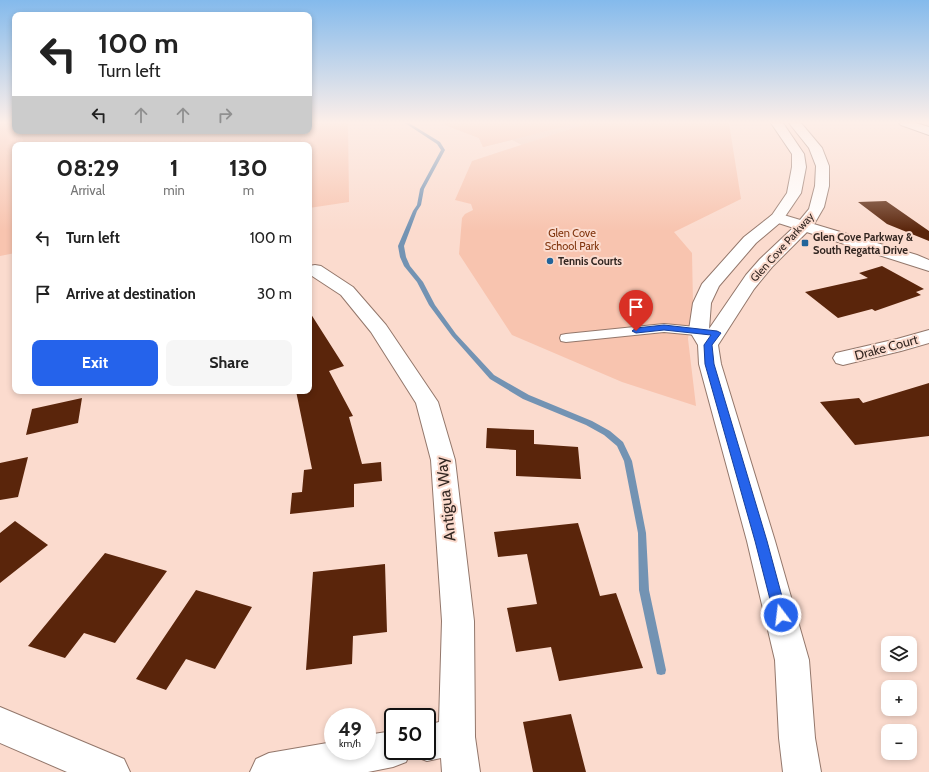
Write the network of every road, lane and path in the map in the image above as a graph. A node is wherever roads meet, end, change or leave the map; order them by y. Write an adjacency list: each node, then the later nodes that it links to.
1 (798, 159): 3 (main road, Glen Cove Parkway)
2 (821, 159): 4 (main road, Glen Cove Parkway)
3 (777, 218): 4 (main road); 7 (main road, Glen Cove Parkway)
4 (803, 226): 5 (main road); 7 (main road, Glen Cove Parkway)
5 (929, 266)
6 (315, 270): 12 (main road, Antigua Way)
7 (708, 336): 9 (lane); 17 (main road, Glen Cove Parkway)
8 (929, 336): 10 (main road, Drake Court)
9 (566, 338)
10 (843, 358)
11 (0, 725): 14 (main road)
12 (442, 740): 16 (main road, Antigua Way)
13 (384, 751): 15 (main road)
14 (111, 772)
15 (268, 772)
16 (461, 772)
17 (802, 772)

